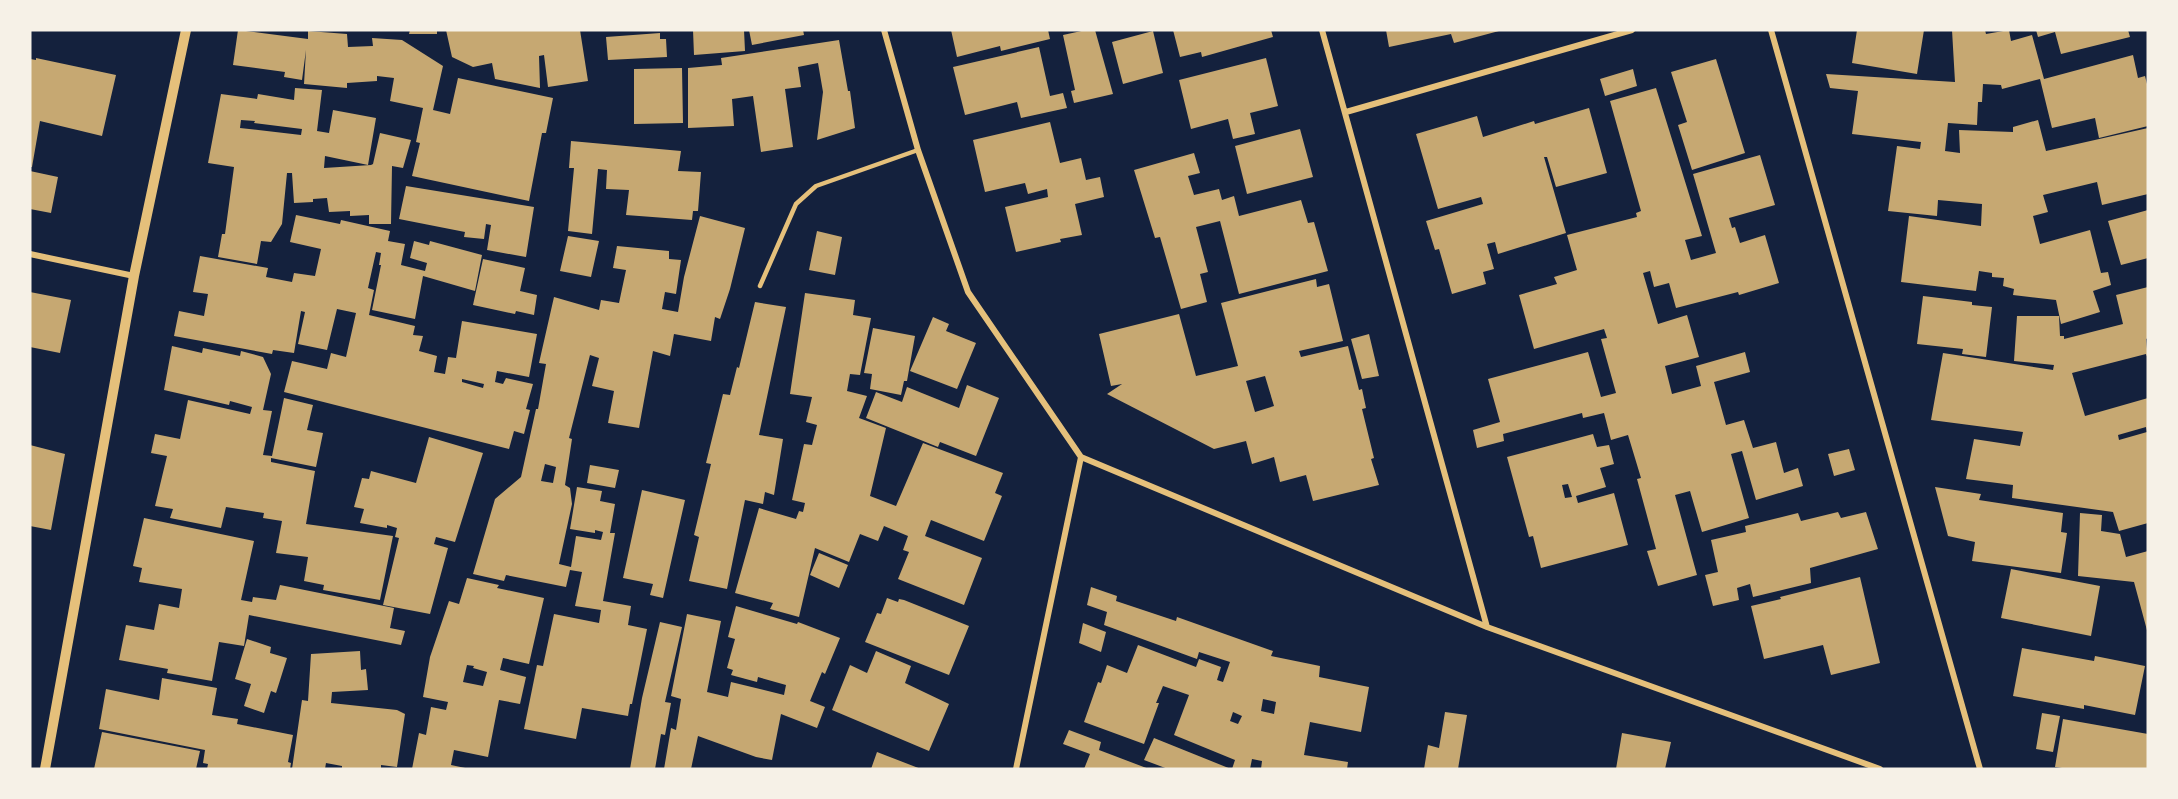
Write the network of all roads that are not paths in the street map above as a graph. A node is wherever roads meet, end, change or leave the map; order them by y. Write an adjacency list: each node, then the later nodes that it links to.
1 (186, 30): 9 (street)
2 (884, 30): 7 (street)
3 (1322, 30): 6 (street)
4 (1632, 30): 6 (street)
5 (1772, 30): 16 (street)
6 (1346, 112): 12 (street)
7 (918, 150): 10 (lane); 11 (street)
8 (30, 254): 9 (street)
9 (134, 276): 13 (street)
10 (760, 286)
11 (1081, 457): 12 (street); 14 (street)
12 (1487, 627): 15 (street)
13 (45, 769)
14 (1016, 769)
15 (1880, 769)
16 (1980, 769)

